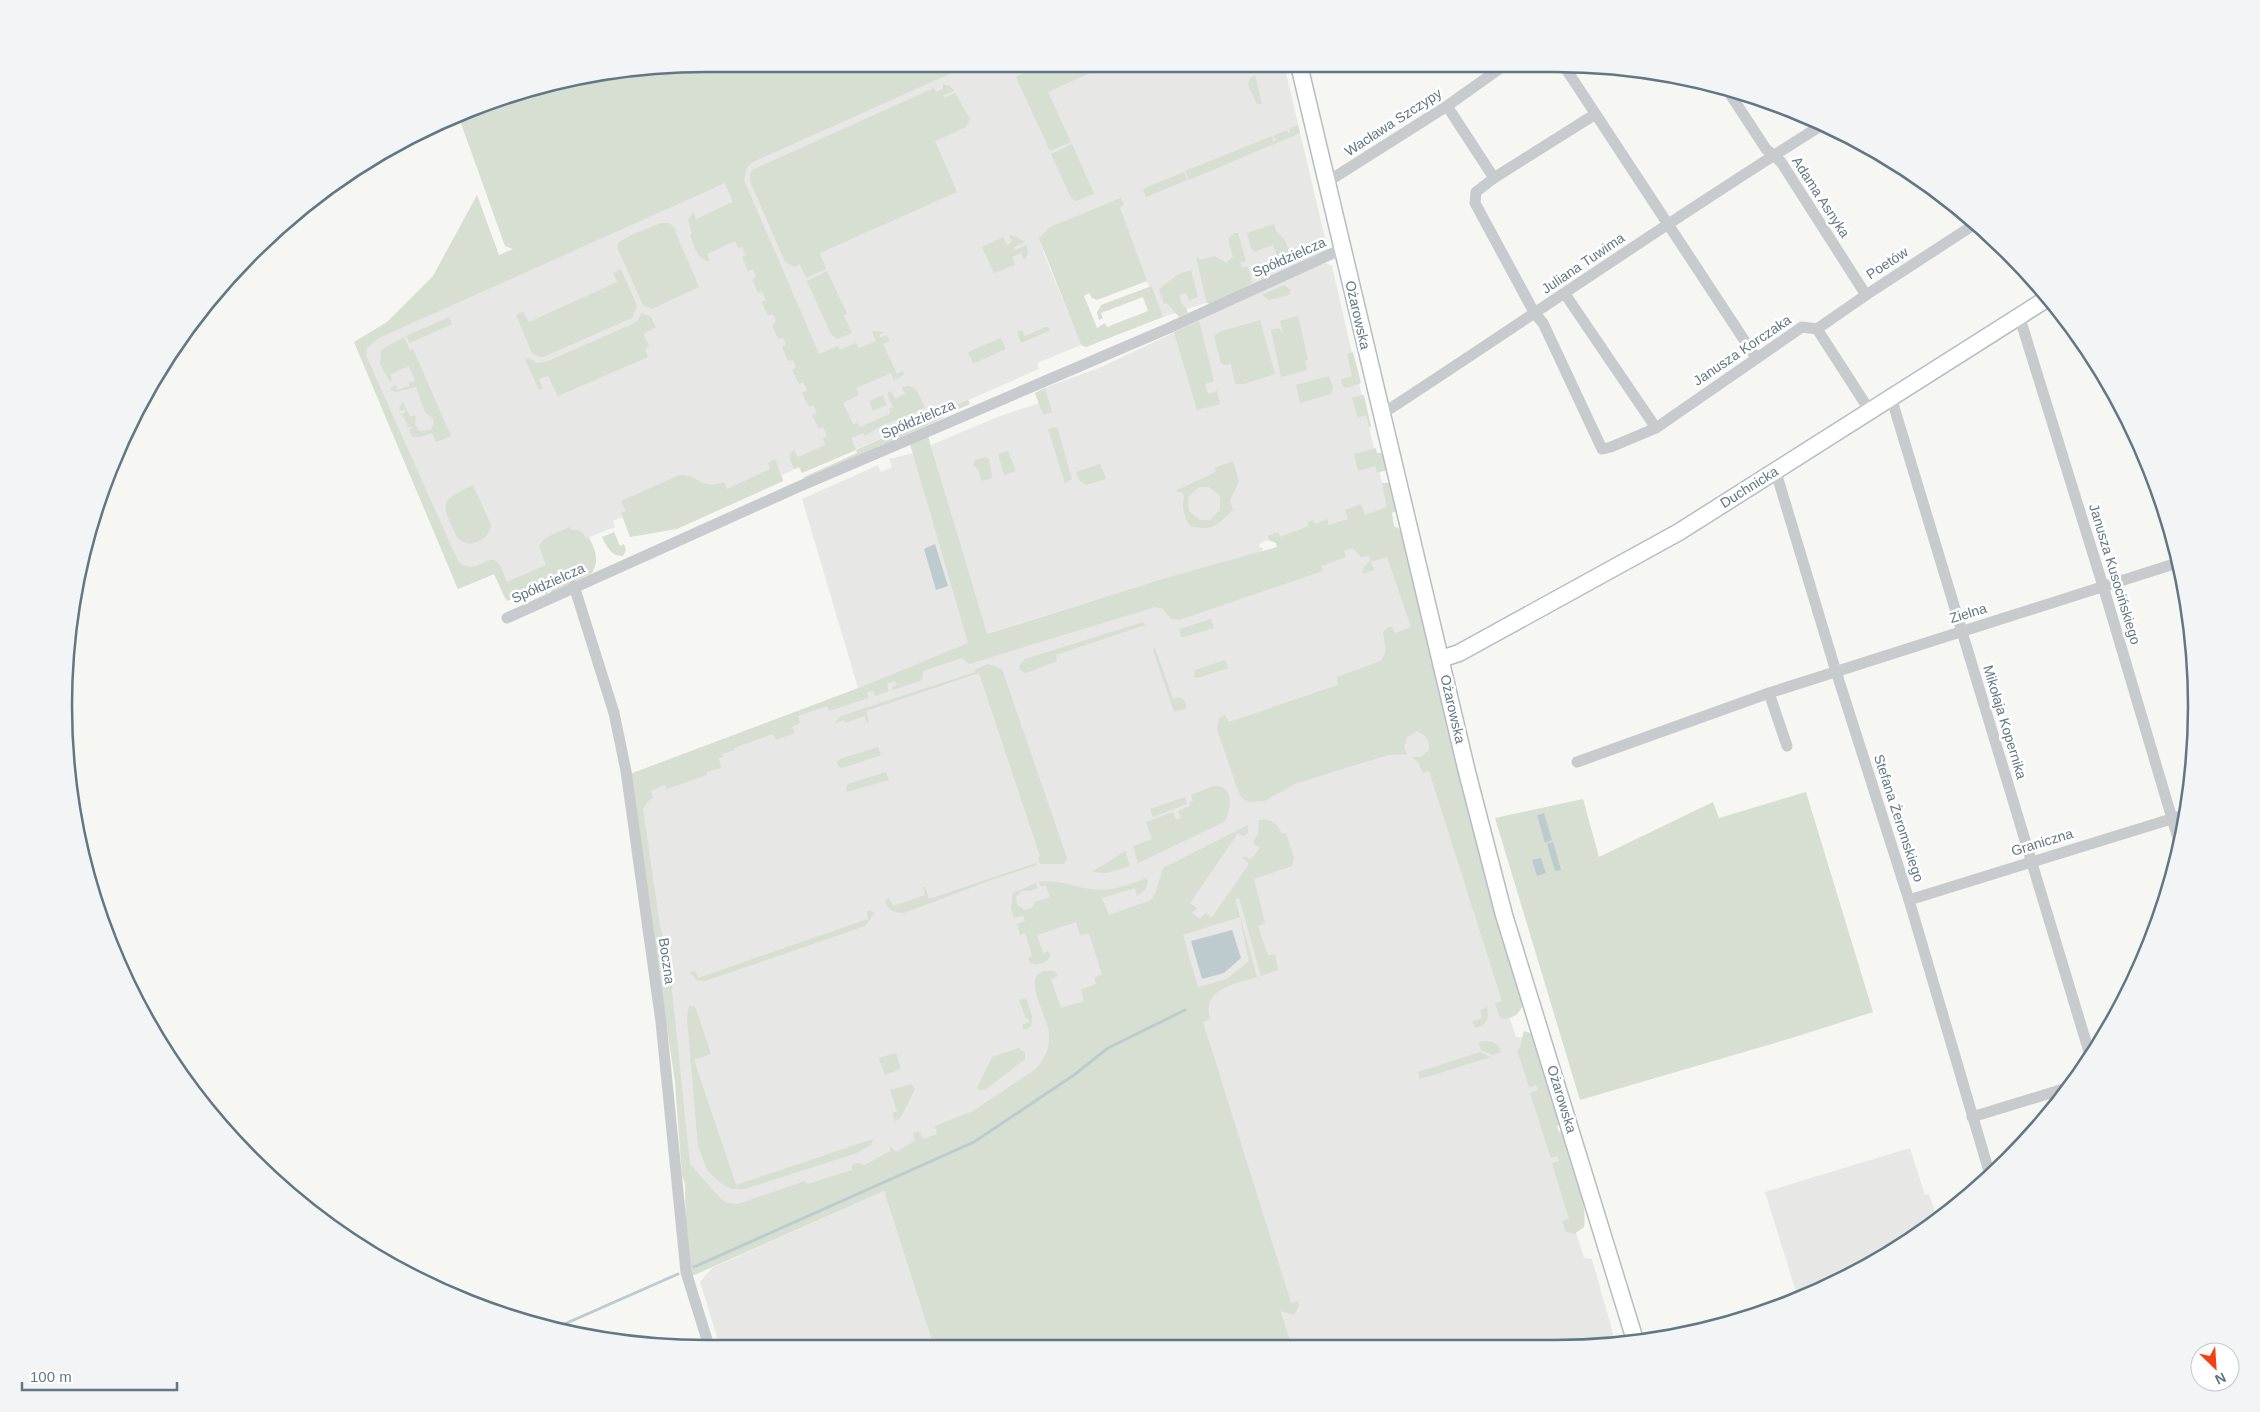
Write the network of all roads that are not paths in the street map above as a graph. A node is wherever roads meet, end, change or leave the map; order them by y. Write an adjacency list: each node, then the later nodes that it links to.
1 (1301, 73): 10 (main road, Ożarowska)
2 (1493, 73): 5 (street, Wacława Szczypy)
3 (1569, 73): 6 (street)
4 (1733, 98): 8 (street, Adama Asnyka)
5 (1447, 106): 9 (street); 10 (street, Wacława Szczypy)
6 (1594, 115): 9 (street); 11 (street)
7 (1815, 129): 8 (street, Juliana Tuwima)
8 (1773, 155): 11 (street, Juliana Tuwima); 15 (street, Adama Asnyka)
9 (1494, 178): 17 (street)
10 (1327, 182): 13 (main road, Ożarowska)
11 (1666, 224): 14 (street, Juliana Tuwima); 20 (street)
12 (1969, 228): 15 (street, Poetów)
13 (1342, 249): 23 (main road, Ożarowska); 27 (street, Spółdzielcza)
14 (1565, 294): 17 (street, Juliana Tuwima); 24 (street)
15 (1866, 295): 19 (street, Poetów)
16 (2042, 302): 18 (main road, Duchnicka)
17 (1535, 314): 23 (street, Juliana Tuwima); 24 (street, Janusza Korczaka)
18 (2018, 317): 21 (main road, Duchnicka); 28 (street, Janusza Kusocińskiego)
19 (1818, 329): 20 (street, Janusza Korczaka); 22 (street)
20 (1756, 358): 24 (street, Janusza Korczaka)
21 (1891, 397): 22 (main road, Duchnicka); 30 (street, Mikołaja Kopernika)
22 (1870, 411): 25 (main road, Duchnicka)
23 (1382, 414): 31 (main road, Ożarowska)
24 (1656, 428)
25 (1774, 472): 31 (main road, Duchnicka); 32 (street, Stefana Żeromskiego)
26 (2171, 565): 28 (street, Zielna)
27 (574, 586): 29 (street, Spółdzielcza); 46 (street, Boczna)
28 (2103, 586): 30 (street, Zielna); 37 (street, Janusza Kusocińskiego)
29 (507, 618)
30 (1962, 631): 32 (street, Zielna); 39 (street, Mikołaja Kopernika)
31 (1441, 659): 45 (main road, Ożarowska)
32 (1837, 671): 33 (street, Zielna); 40 (street, Stefana Żeromskiego)
33 (1769, 693): 34 (street); 35 (street, Zielna)
34 (1787, 746)
35 (1577, 762)
36 (2177, 817): 37 (street, Graniczna)
37 (2172, 818): 38 (street, Janusza Kusocińskiego); 39 (street, Graniczna)
38 (2175, 829)
39 (2032, 861): 40 (street, Graniczna); 41 (street, Mikołaja Kopernika)
40 (1909, 900): 43 (street, Stefana Żeromskiego)
41 (2088, 1047)
42 (2058, 1091): 43 (street)
43 (1972, 1118): 44 (street, Stefana Żeromskiego)
44 (1988, 1167)
45 (1633, 1334)
46 (707, 1340)

